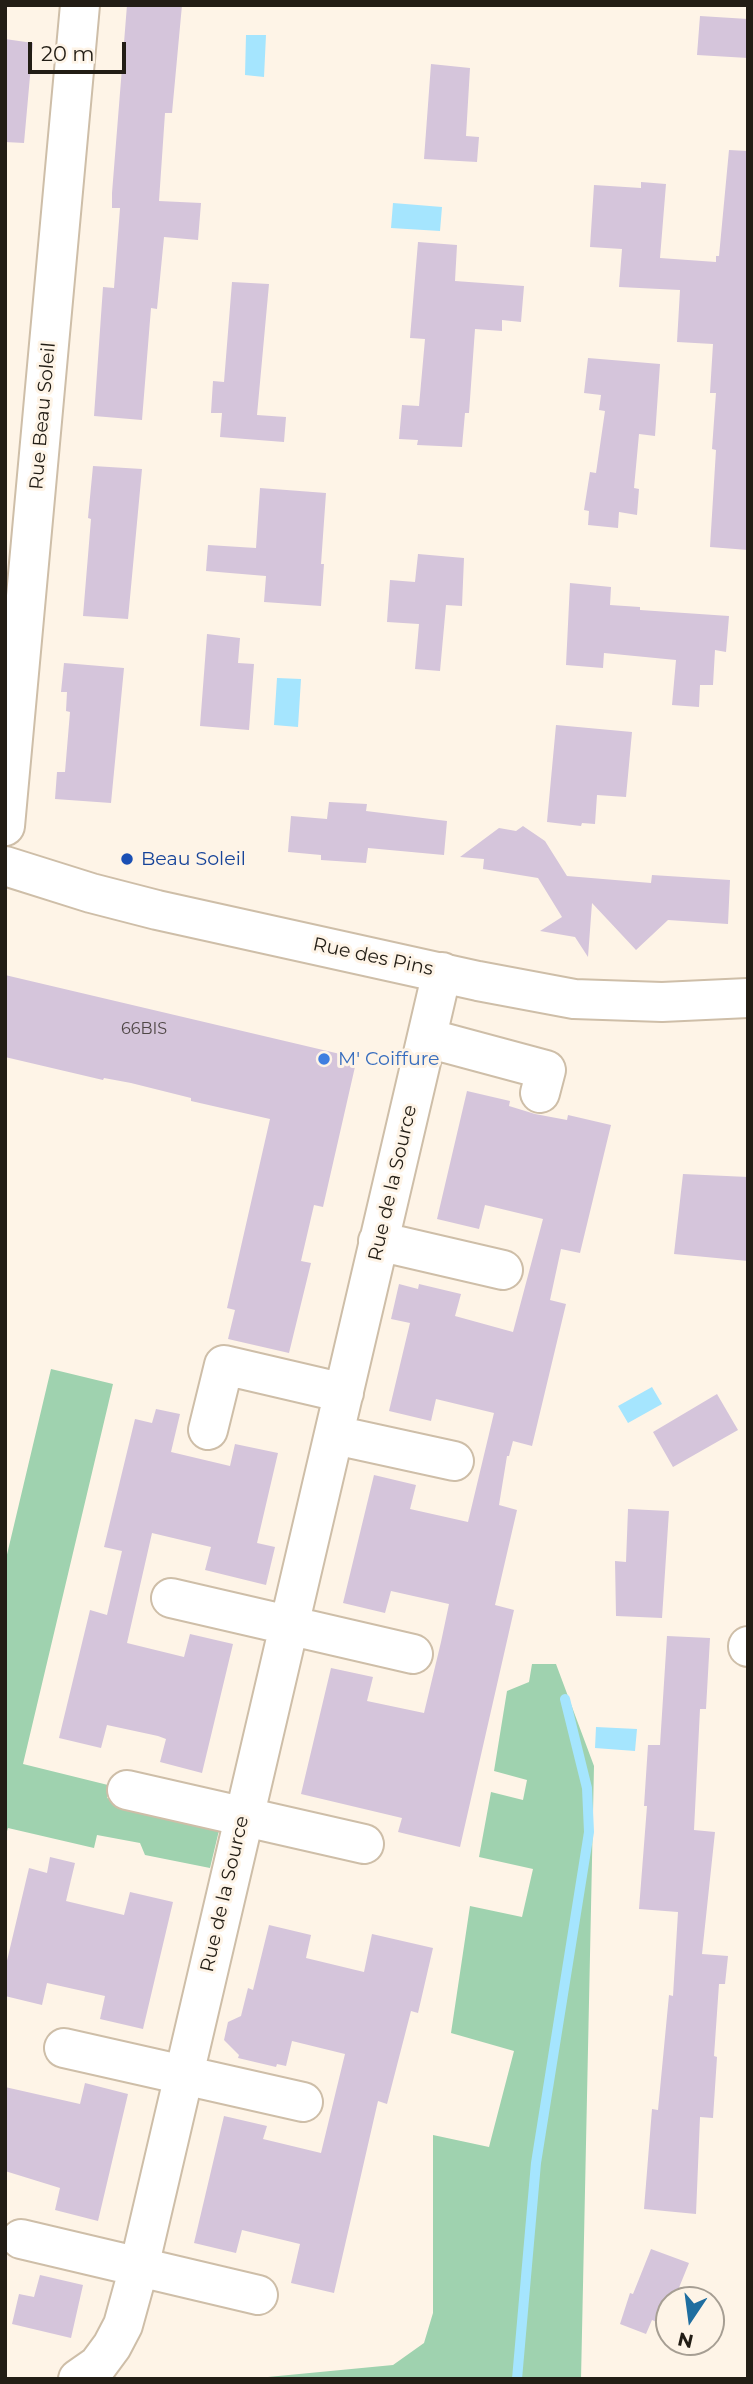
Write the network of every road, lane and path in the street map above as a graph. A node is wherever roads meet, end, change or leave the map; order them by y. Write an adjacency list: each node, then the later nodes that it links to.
1 (80, 5): 2 (street, Rue Beau Soleil)
2 (5, 826)
3 (5, 866): 4 (street, Rue des Pins)
4 (442, 972): 5 (street, Rue des Pins); 6 (street, Rue de la Source)
5 (748, 998)
6 (426, 1038): 7 (street); 8 (street, Rue de la Source)
7 (540, 1093)
8 (379, 1241): 9 (street); 10 (street, Rue de la Source)
9 (503, 1270)
10 (344, 1393): 11 (street); 12 (street, Rue de la Source)
11 (208, 1430)
12 (335, 1435): 13 (street); 15 (street, Rue de la Source)
13 (454, 1461)
14 (171, 1598): 15 (street)
15 (289, 1626): 16 (street); 18 (street, Rue de la Source)
16 (413, 1654)
17 (127, 1790): 18 (street)
18 (243, 1818): 19 (street); 21 (street, Rue de la Source)
19 (365, 1844)
20 (64, 2048): 21 (street)
21 (184, 2075): 22 (street); 24 (street, Rue de la Source)
22 (303, 2102)
23 (21, 2239): 24 (street)
24 (139, 2267): 25 (street); 26 (street, Rue de la Source)
25 (258, 2295)
26 (78, 2379)

